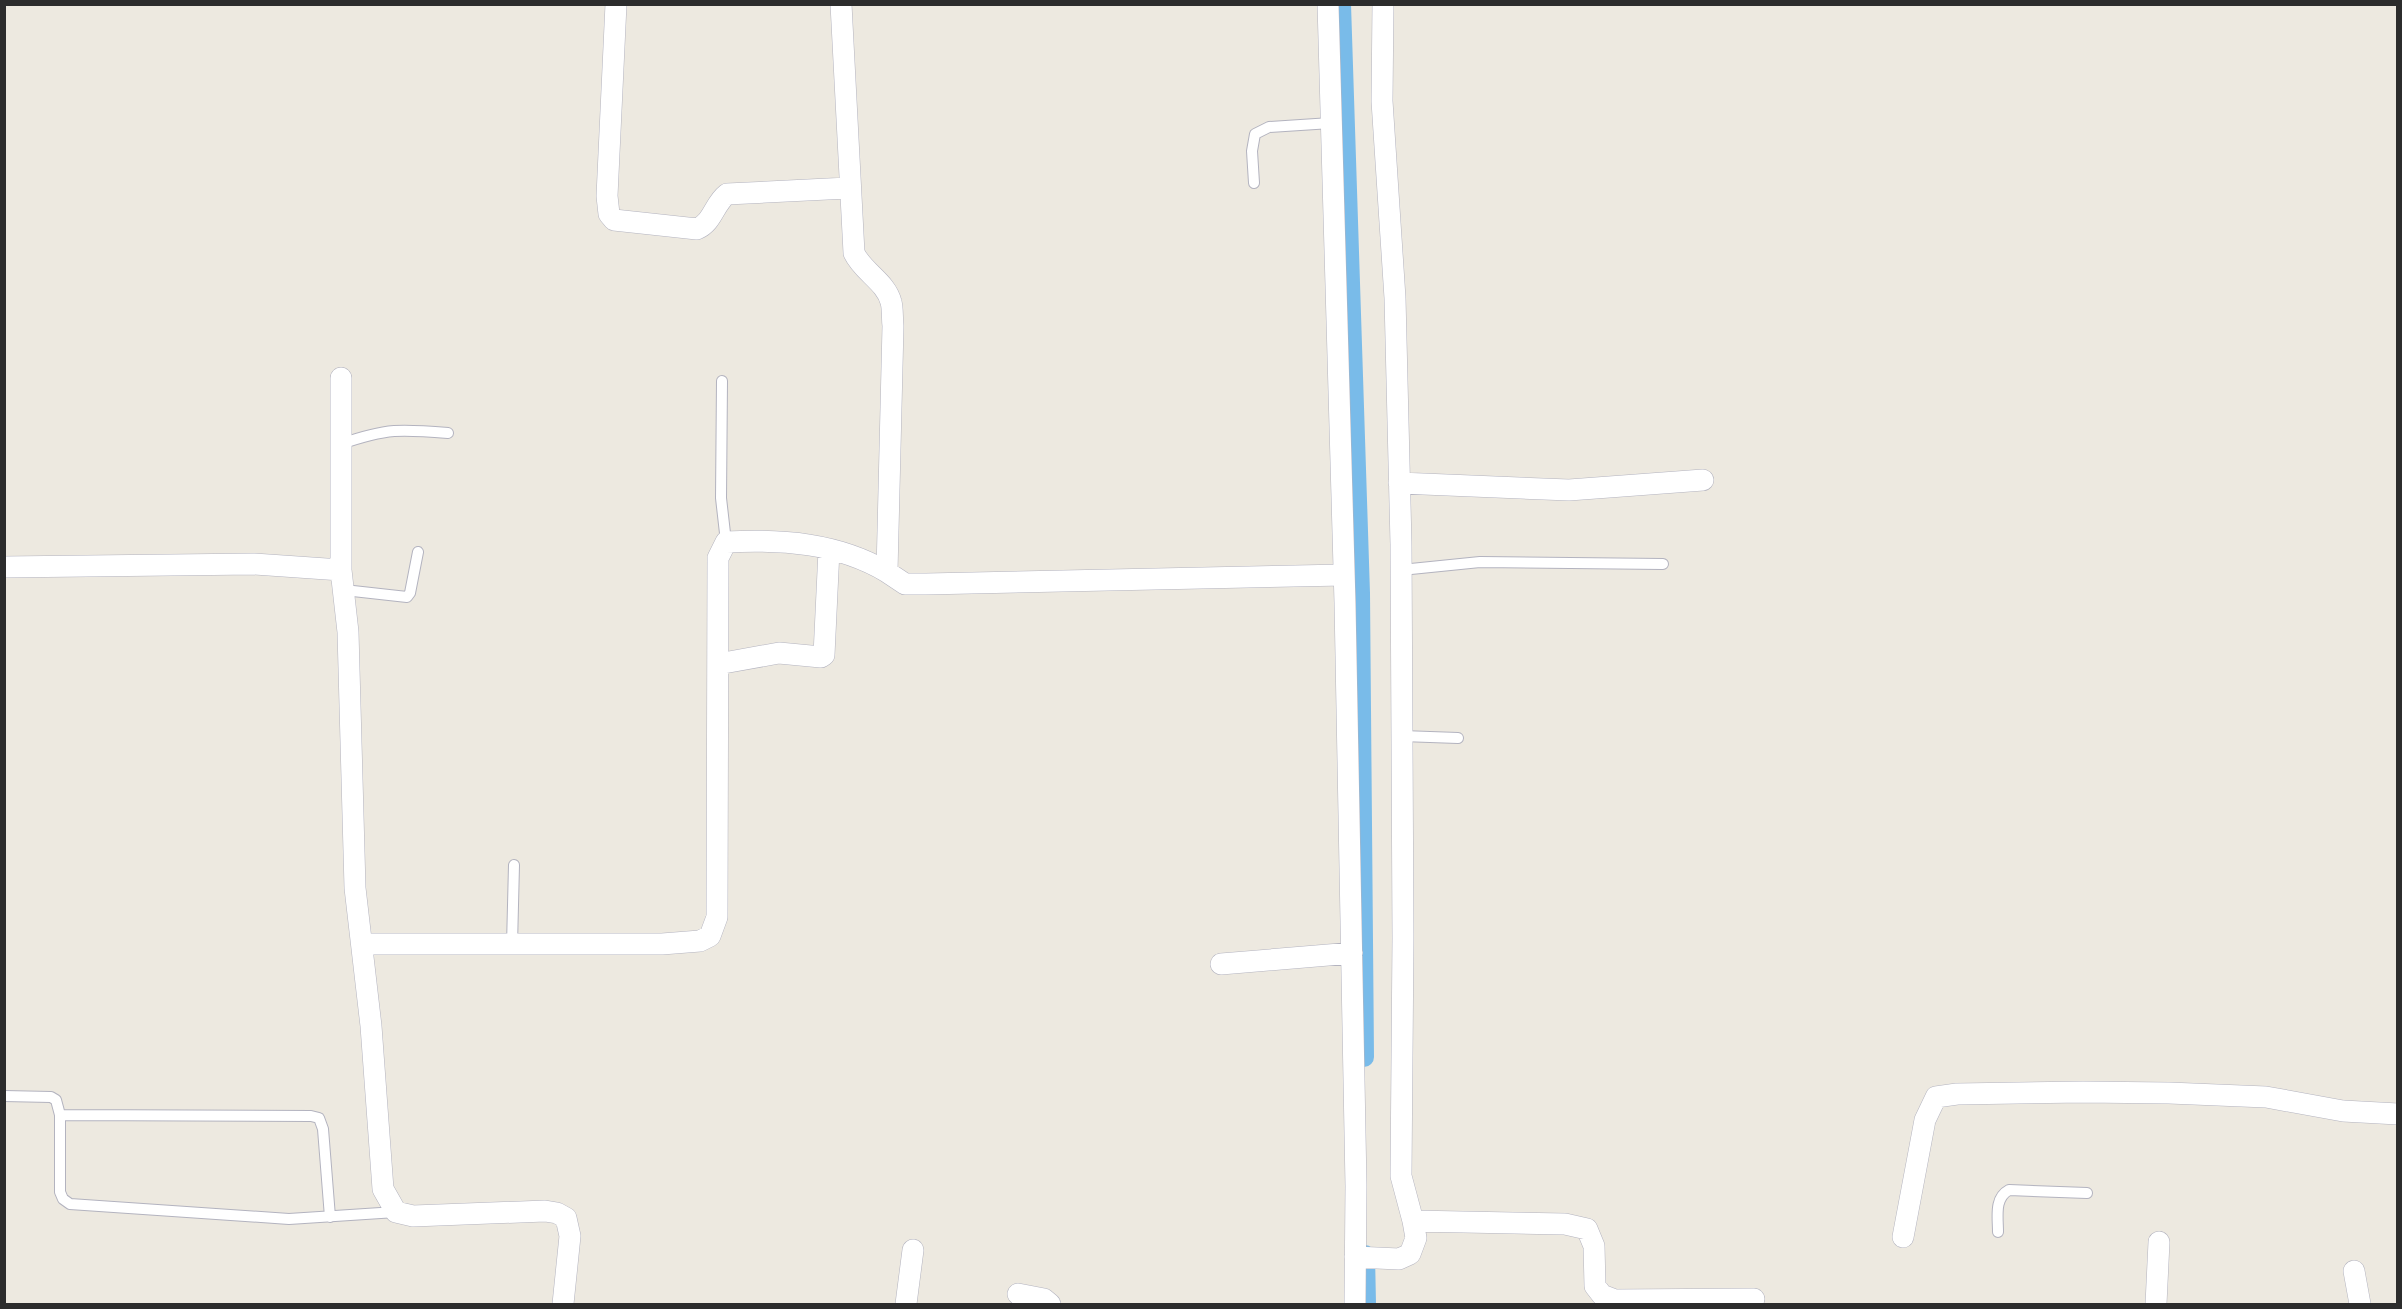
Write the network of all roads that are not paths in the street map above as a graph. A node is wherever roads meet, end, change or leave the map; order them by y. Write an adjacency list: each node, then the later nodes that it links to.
1 (616, 4): 7 (street)
2 (841, 4): 7 (street)
3 (1328, 4): 5 (street)
4 (1383, 4): 13 (street)
5 (1331, 123): 6 (lane); 21 (street)
6 (1254, 183)
7 (848, 188): 20 (street)
8 (341, 378): 11 (street)
9 (722, 381): 14 (lane)
10 (448, 433): 11 (lane)
11 (341, 444): 22 (street)
12 (1703, 480): 13 (street)
13 (1399, 483): 19 (street)
14 (726, 542): 15 (street); 23 (street)
15 (829, 550): 20 (street); 23 (street)
16 (418, 552): 22 (lane)
17 (1663, 564): 19 (lane)
18 (4, 567): 22 (street)
19 (1401, 570): 24 (street)
20 (887, 572): 21 (street)
21 (1344, 575): 29 (street)
22 (342, 580): 27 (street)
23 (718, 664): 28 (street)
24 (1402, 736): 25 (lane); 37 (street)
25 (1458, 738)
26 (514, 865): 28 (lane)
27 (362, 944): 28 (street); 35 (street)
28 (512, 945)
29 (1352, 953): 30 (street); 42 (street)
30 (1221, 964)
31 (4, 1096): 33 (lane)
32 (2397, 1114): 39 (street)
33 (60, 1115): 36 (lane); 36 (lane)
34 (2087, 1193): 38 (lane)
35 (396, 1212): 36 (lane); 46 (street)
36 (330, 1217)
37 (1413, 1221): 42 (street); 45 (street)
38 (1998, 1232)
39 (1903, 1237)
40 (2159, 1242): 50 (street)
41 (913, 1250): 47 (street)
42 (1358, 1258): 49 (street)
43 (2354, 1271): 51 (street)
44 (1018, 1294): 48 (street)
45 (1754, 1299)
46 (563, 1305)
47 (906, 1305)
48 (1050, 1305)
49 (1355, 1305)
50 (2156, 1305)
51 (2360, 1305)

